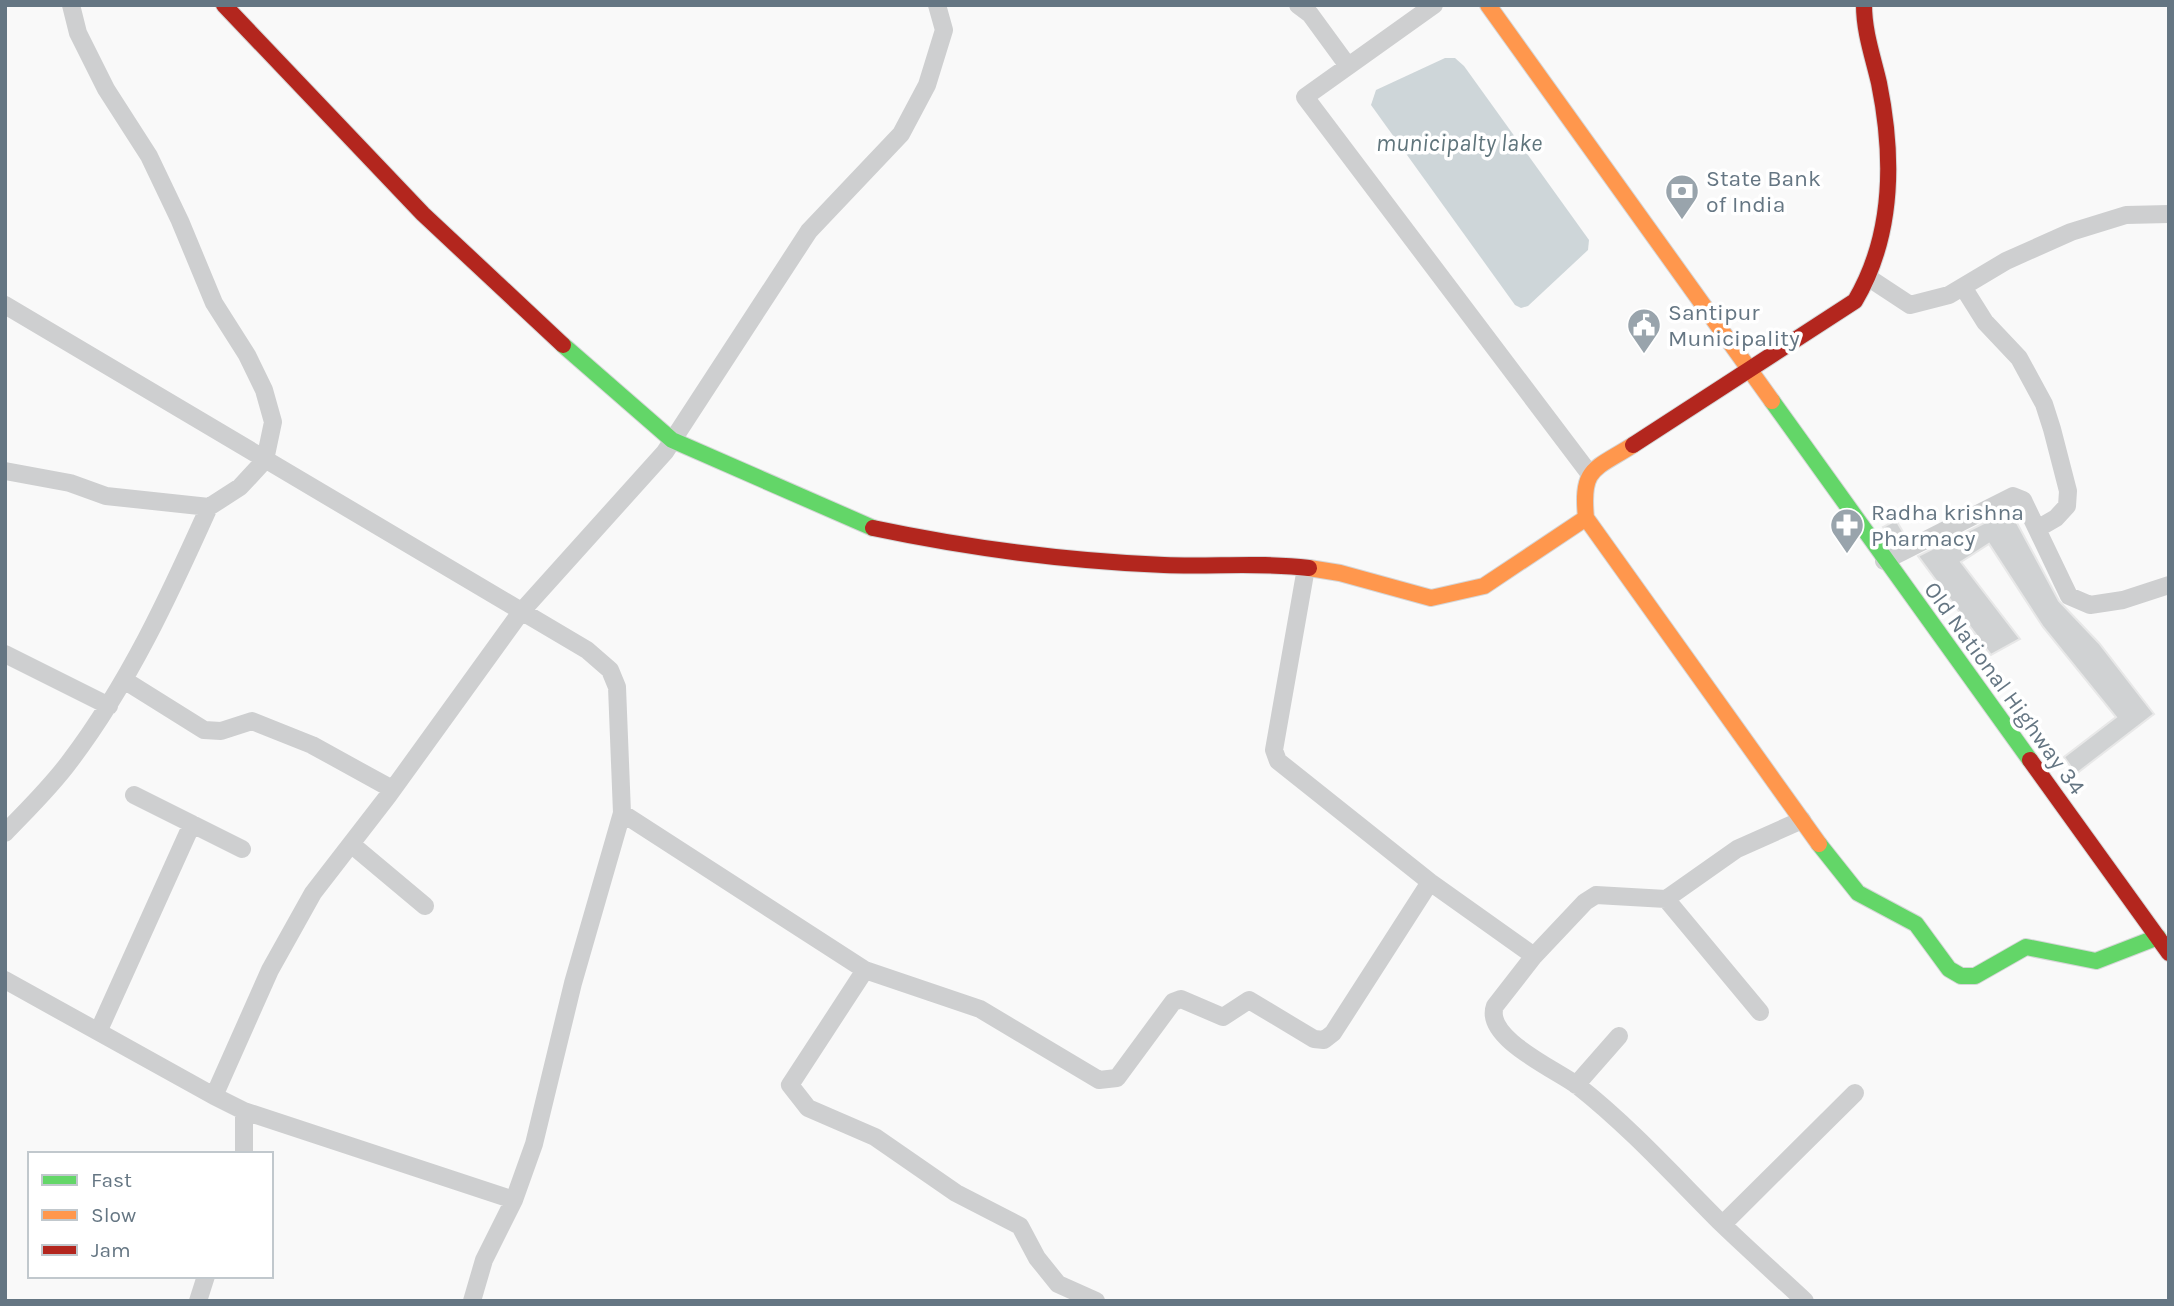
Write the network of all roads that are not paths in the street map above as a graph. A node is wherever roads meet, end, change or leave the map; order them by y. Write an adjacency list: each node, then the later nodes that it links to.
1 (71, 5): 15 (street)
2 (224, 5): 14 (street)
3 (937, 5): 14 (street)
4 (1298, 5): 8 (street)
5 (1434, 5): 8 (street)
6 (1488, 5): 13 (street, Old National Highway 34)
7 (1864, 5): 10 (street)
8 (1348, 66): 17 (street)
9 (2169, 214): 11 (street)
10 (1869, 278): 11 (street); 13 (street)
11 (1963, 287): 20 (street)
12 (5, 305): 15 (street)
13 (1748, 370): 17 (street); 21 (street, Old National Highway 34)
14 (672, 440): 22 (street); 24 (street)
15 (265, 460): 18 (street); 24 (street)
16 (5, 471): 18 (street)
17 (1589, 473): 19 (street)
18 (209, 508): 26 (street)
19 (1586, 518): 22 (street); 31 (street)
20 (2037, 529): 21 (street); 23 (street)
21 (1884, 561): 39 (street, Old National Highway 34)
22 (1306, 568): 36 (street)
23 (2169, 584)
24 (521, 612): 28 (street); 30 (street)
25 (7, 660): 27 (street)
26 (124, 680): 27 (street); 28 (street)
27 (109, 706): 33 (street)
28 (393, 789): 34 (street)
29 (134, 795): 32 (street)
30 (622, 813): 42 (street); 52 (street)
31 (1802, 820): 37 (street); 39 (street)
32 (192, 824): 35 (street); 45 (street)
33 (5, 833)
34 (351, 844): 38 (street); 49 (street)
35 (242, 849)
36 (1430, 882): 41 (street); 42 (street)
37 (1666, 899): 41 (street); 44 (street)
38 (425, 906)
39 (2158, 937): 40 (street, Old National Highway 34)
40 (2169, 953)
41 (1534, 956): 47 (street)
42 (864, 970): 57 (street)
43 (5, 980): 45 (street)
44 (1760, 1012)
45 (99, 1030): 49 (street)
46 (1619, 1036): 47 (street)
47 (1576, 1085): 53 (street)
48 (1855, 1093): 53 (street)
49 (214, 1096): 50 (street)
50 (244, 1111): 51 (street); 52 (street)
51 (244, 1152)
52 (514, 1200): 56 (street)
53 (1723, 1224): 58 (street)
54 (205, 1278): 55 (street)
55 (198, 1301)
56 (472, 1301)
57 (1096, 1301)
58 (1805, 1301)

